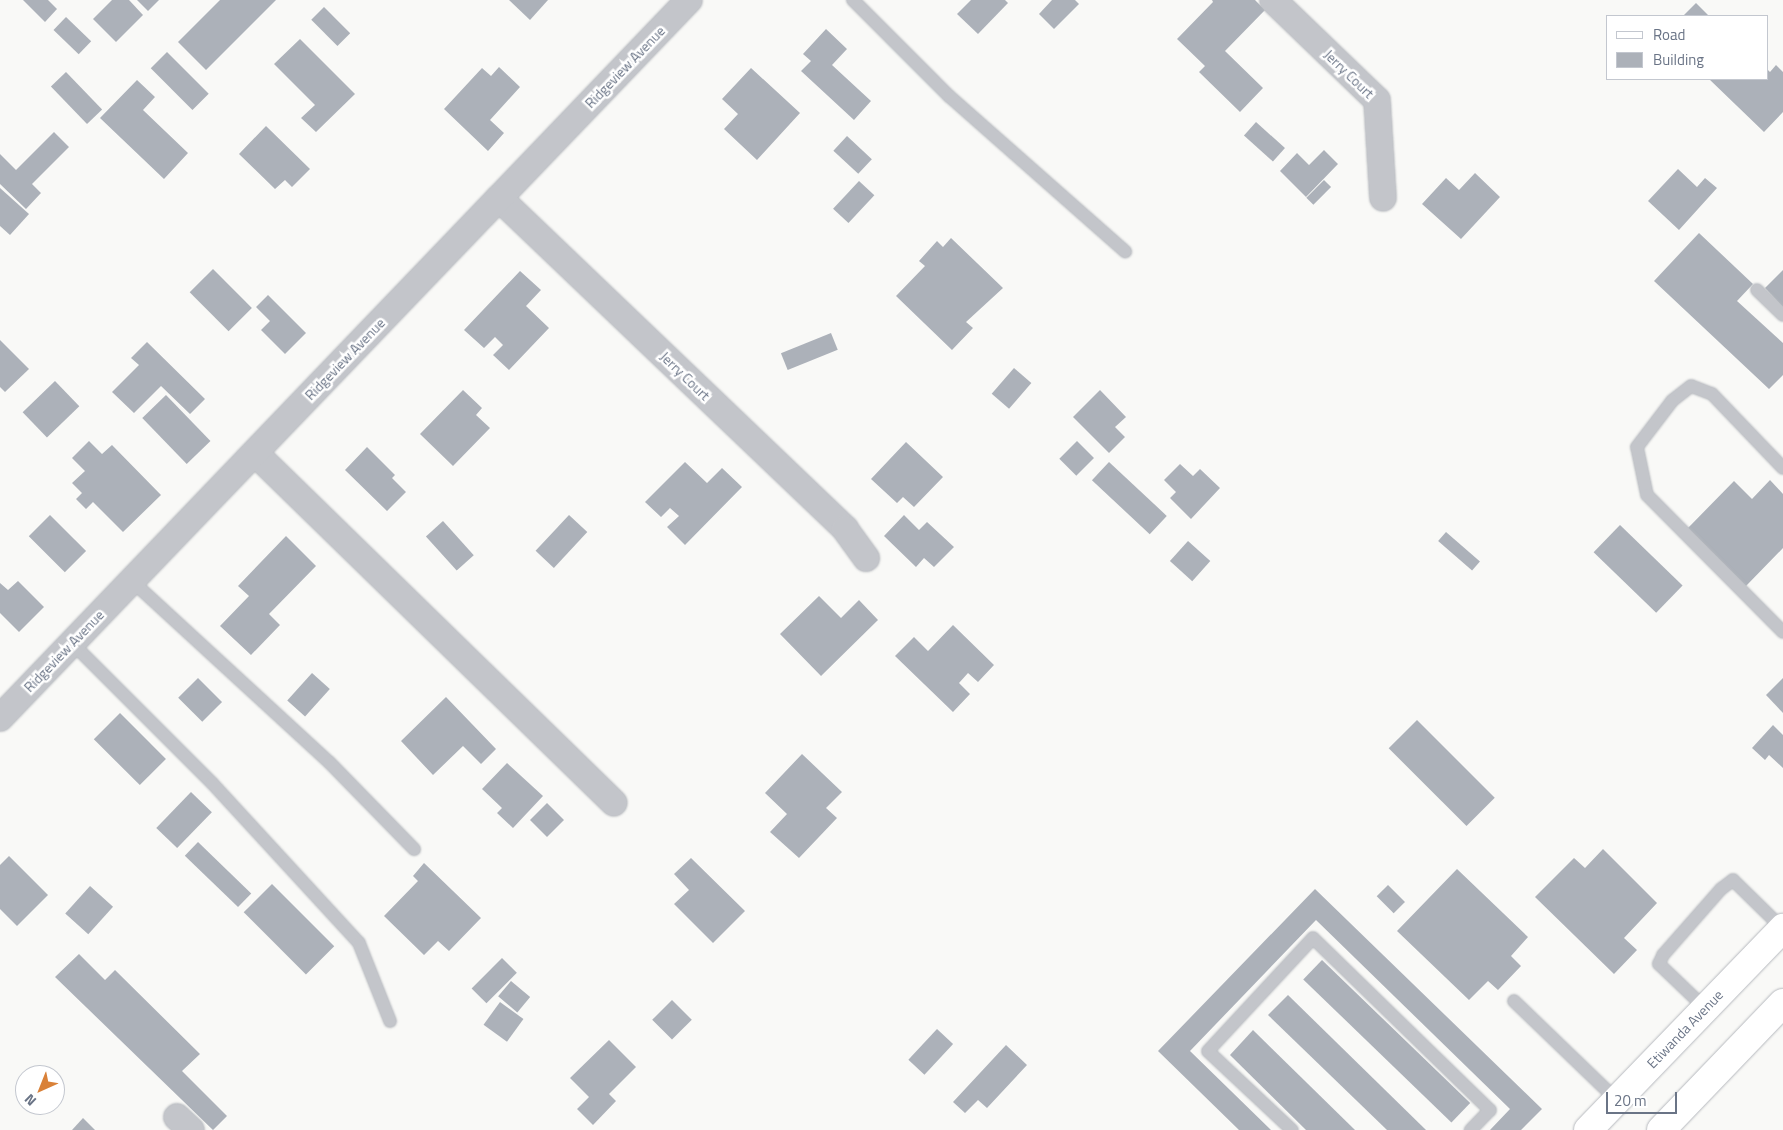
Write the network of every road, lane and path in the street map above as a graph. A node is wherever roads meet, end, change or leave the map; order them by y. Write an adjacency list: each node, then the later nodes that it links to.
1 (689, 0): 4 (street, Ridgeview Avenue)
2 (853, 0): 6 (lane)
3 (1273, 0): 5 (street, Jerry Court)
4 (499, 198): 9 (street, Ridgeview Avenue); 11 (street, Jerry Court)
5 (1383, 198)
6 (1125, 250)
7 (1758, 290): 8 (lane)
8 (1783, 315)
9 (254, 453): 12 (street, Ridgeview Avenue); 16 (street)
10 (1783, 468): 13 (lane)
11 (866, 558)
12 (132, 581): 14 (street, Ridgeview Avenue); 17 (lane)
13 (1783, 632)
14 (72, 643): 15 (street, Ridgeview Avenue); 22 (lane)
15 (0, 718)
16 (614, 803)
17 (414, 849)
18 (1783, 928): 21 (main road, Etiwanda Avenue); 21 (lane)
19 (1514, 1001): 23 (lane)
20 (1783, 1004): 27 (main road)
21 (1706, 1008): 23 (main road, Etiwanda Avenue)
22 (390, 1021)
23 (1617, 1100): 26 (main road, Etiwanda Avenue)
24 (1292, 1130): 25 (lane)
25 (1471, 1130)
26 (1588, 1130)
27 (1661, 1130)

